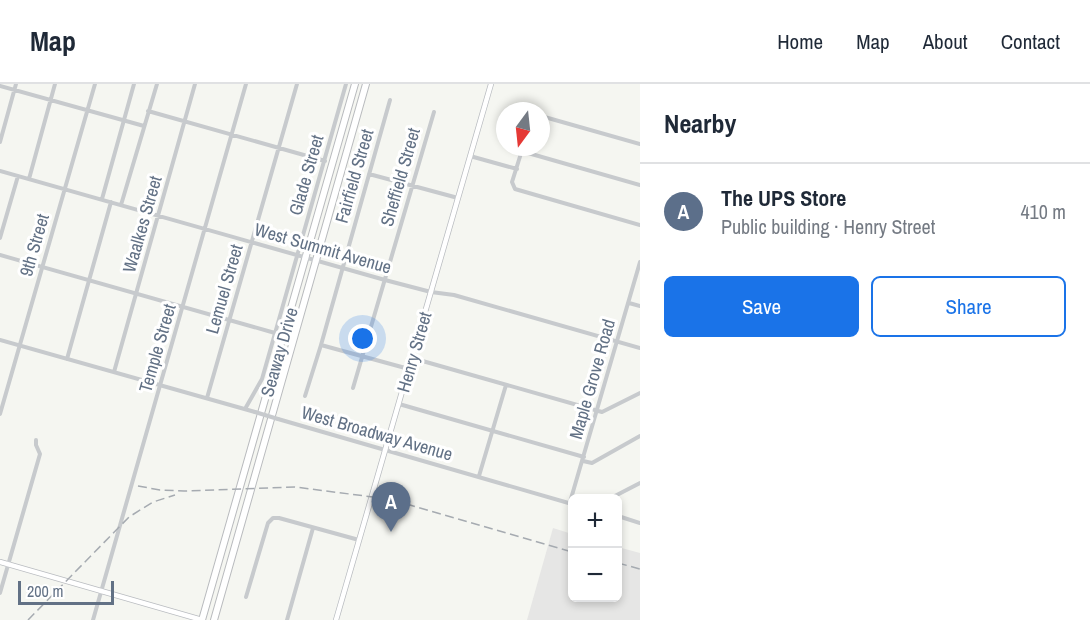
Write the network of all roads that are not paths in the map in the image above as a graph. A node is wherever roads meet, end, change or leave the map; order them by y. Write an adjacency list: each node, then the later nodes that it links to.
1 (16, 84): 14 (street)
2 (55, 84): 15 (street)
3 (95, 84): 17 (street, 9th Street)
4 (134, 84): 21 (street)
5 (157, 84): 18 (street)
6 (195, 84): 22 (street, Waalkes Street)
7 (246, 84): 24 (street, Temple Street)
8 (297, 84): 27 (street, Lemuel Street)
9 (346, 84): 31 (street, Glade Street)
10 (355, 84): 40 (highway, Seaway Drive)
11 (366, 84): 50 (highway, Seaway Drive)
12 (491, 84): 28 (main road, Henry Street)
13 (0, 86): 14 (street)
14 (15, 90): 15 (street); 25 (street)
15 (51, 100): 17 (street); 36 (street)
16 (390, 100): 34 (street, Fairfield Street)
17 (87, 111): 21 (street); 39 (street, 9th Street)
18 (148, 111): 22 (street); 23 (street)
19 (434, 112): 38 (street, Sheffield Street)
20 (550, 119): 26 (street)
21 (124, 121): 23 (street); 42 (street)
22 (184, 122): 24 (street); 45 (street, Waalkes Street)
23 (144, 126): 44 (street)
24 (231, 135): 27 (street); 47 (street, Temple Street)
25 (0, 142)
26 (640, 144)
27 (279, 148): 31 (street); 49 (street, Lemuel Street)
28 (470, 156): 32 (street); 41 (main road, Henry Street)
29 (520, 156): 32 (street)
30 (545, 156): 37 (street)
31 (325, 161): 52 (street, Glade Street)
32 (517, 169): 46 (street)
33 (0, 171): 35 (street, West Summit Avenue)
34 (369, 174): 38 (street); 57 (street, Fairfield Street)
35 (18, 176): 36 (street, West Summit Avenue); 48 (street)
36 (29, 179): 39 (street, West Summit Avenue)
37 (640, 185)
38 (412, 186): 41 (street); 59 (street, Sheffield Street)
39 (65, 189): 42 (street, West Summit Avenue); 56 (street, 9th Street)
40 (324, 194): 50 (highway); 53 (highway, Seaway Drive)
41 (458, 198): 60 (main road, Henry Street)
42 (102, 200): 43 (street, West Summit Avenue)
43 (111, 202): 44 (street, West Summit Avenue); 58 (street)
44 (121, 205): 45 (street, West Summit Avenue)
45 (158, 215): 47 (street, West Summit Avenue); 61 (street, Waalkes Street)
46 (640, 225)
47 (205, 229): 49 (street, West Summit Avenue); 63 (street, Temple Street)
48 (0, 238)
49 (251, 242): 52 (street, West Summit Avenue); 65 (street, Lemuel Street)
50 (320, 250): 54 (highway, Seaway Drive)
51 (0, 255): 56 (street)
52 (298, 255): 53 (street, West Summit Avenue); 67 (street, Glade Street)
53 (307, 257): 54 (street, West Summit Avenue); 66 (highway); 102 (highway, Seaway Drive)
54 (317, 260): 57 (street, West Summit Avenue); 66 (highway, Seaway Drive)
55 (640, 264): 62 (street, Maple Grove Road)
56 (42, 267): 58 (street); 71 (street, 9th Street)
57 (343, 267): 59 (street, West Summit Avenue); 70 (street, Fairfield Street)
58 (89, 280): 61 (street); 75 (street)
59 (386, 280): 60 (street, West Summit Avenue); 73 (street, Sheffield Street)
60 (431, 292): 69 (street, West Summit Avenue); 74 (main road, Henry Street)
61 (136, 293): 63 (street); 77 (street, Waalkes Street)
62 (628, 303): 64 (street); 69 (street, Maple Grove Road)
63 (183, 306): 65 (street); 78 (street, Temple Street)
64 (640, 306)
65 (230, 320): 67 (street); 83 (street, Lemuel Street)
66 (297, 326): 108 (highway, Seaway Drive)
67 (275, 333): 85 (street, Glade Street)
68 (0, 340): 71 (street, West Broadway Avenue)
69 (617, 341): 72 (street, West Summit Avenue); 86 (street, Maple Grove Road)
70 (321, 345): 73 (street); 82 (street, Fairfield Street)
71 (20, 346): 75 (street, West Broadway Avenue); 87 (street, 9th Street)
72 (640, 348)
73 (364, 357): 76 (street); 80 (street, Sheffield Street)
74 (412, 358): 76 (main road, Henry Street); 79 (street)
75 (67, 359): 77 (street, West Broadway Avenue)
76 (409, 369): 84 (main road, Henry Street)
77 (114, 372): 78 (street, West Broadway Avenue)
78 (160, 385): 83 (street, West Broadway Avenue); 105 (street, Temple Street)
79 (506, 385): 86 (street); 88 (street)
80 (353, 388)
81 (640, 393): 86 (street)
82 (305, 396)
83 (207, 398): 85 (street, West Broadway Avenue)
84 (399, 404): 88 (street); 91 (main road, Henry Street)
85 (245, 409): 91 (street, West Broadway Avenue, bridge)
86 (597, 411): 92 (street, Maple Grove Road)
87 (0, 414)
88 (492, 431): 92 (street); 93 (street)
89 (640, 436): 92 (street)
90 (36, 440): 104 (street)
91 (386, 449): 93 (street, West Broadway Avenue); 101 (main road, Henry Street)
92 (583, 459): 95 (street, Maple Grove Road)
93 (479, 476): 97 (street, West Broadway Avenue)
94 (640, 483): 96 (street)
95 (574, 494)
96 (619, 494)
97 (568, 502)
98 (622, 517): 99 (street)
99 (640, 523)
100 (313, 528): 101 (street); 107 (street); 112 (street)
101 (359, 540): 113 (main road, Henry Street)
102 (221, 557): 108 (highway); 111 (highway, Seaway Drive)
103 (0, 562): 104 (main road)
104 (8, 565): 105 (main road); 106 (street)
105 (102, 591): 109 (main road); 110 (street, Temple Street)
106 (0, 593)
107 (246, 597)
108 (215, 618)
109 (194, 619): 111 (main road)
110 (93, 620)
111 (202, 620)
112 (286, 620)
113 (336, 620)

